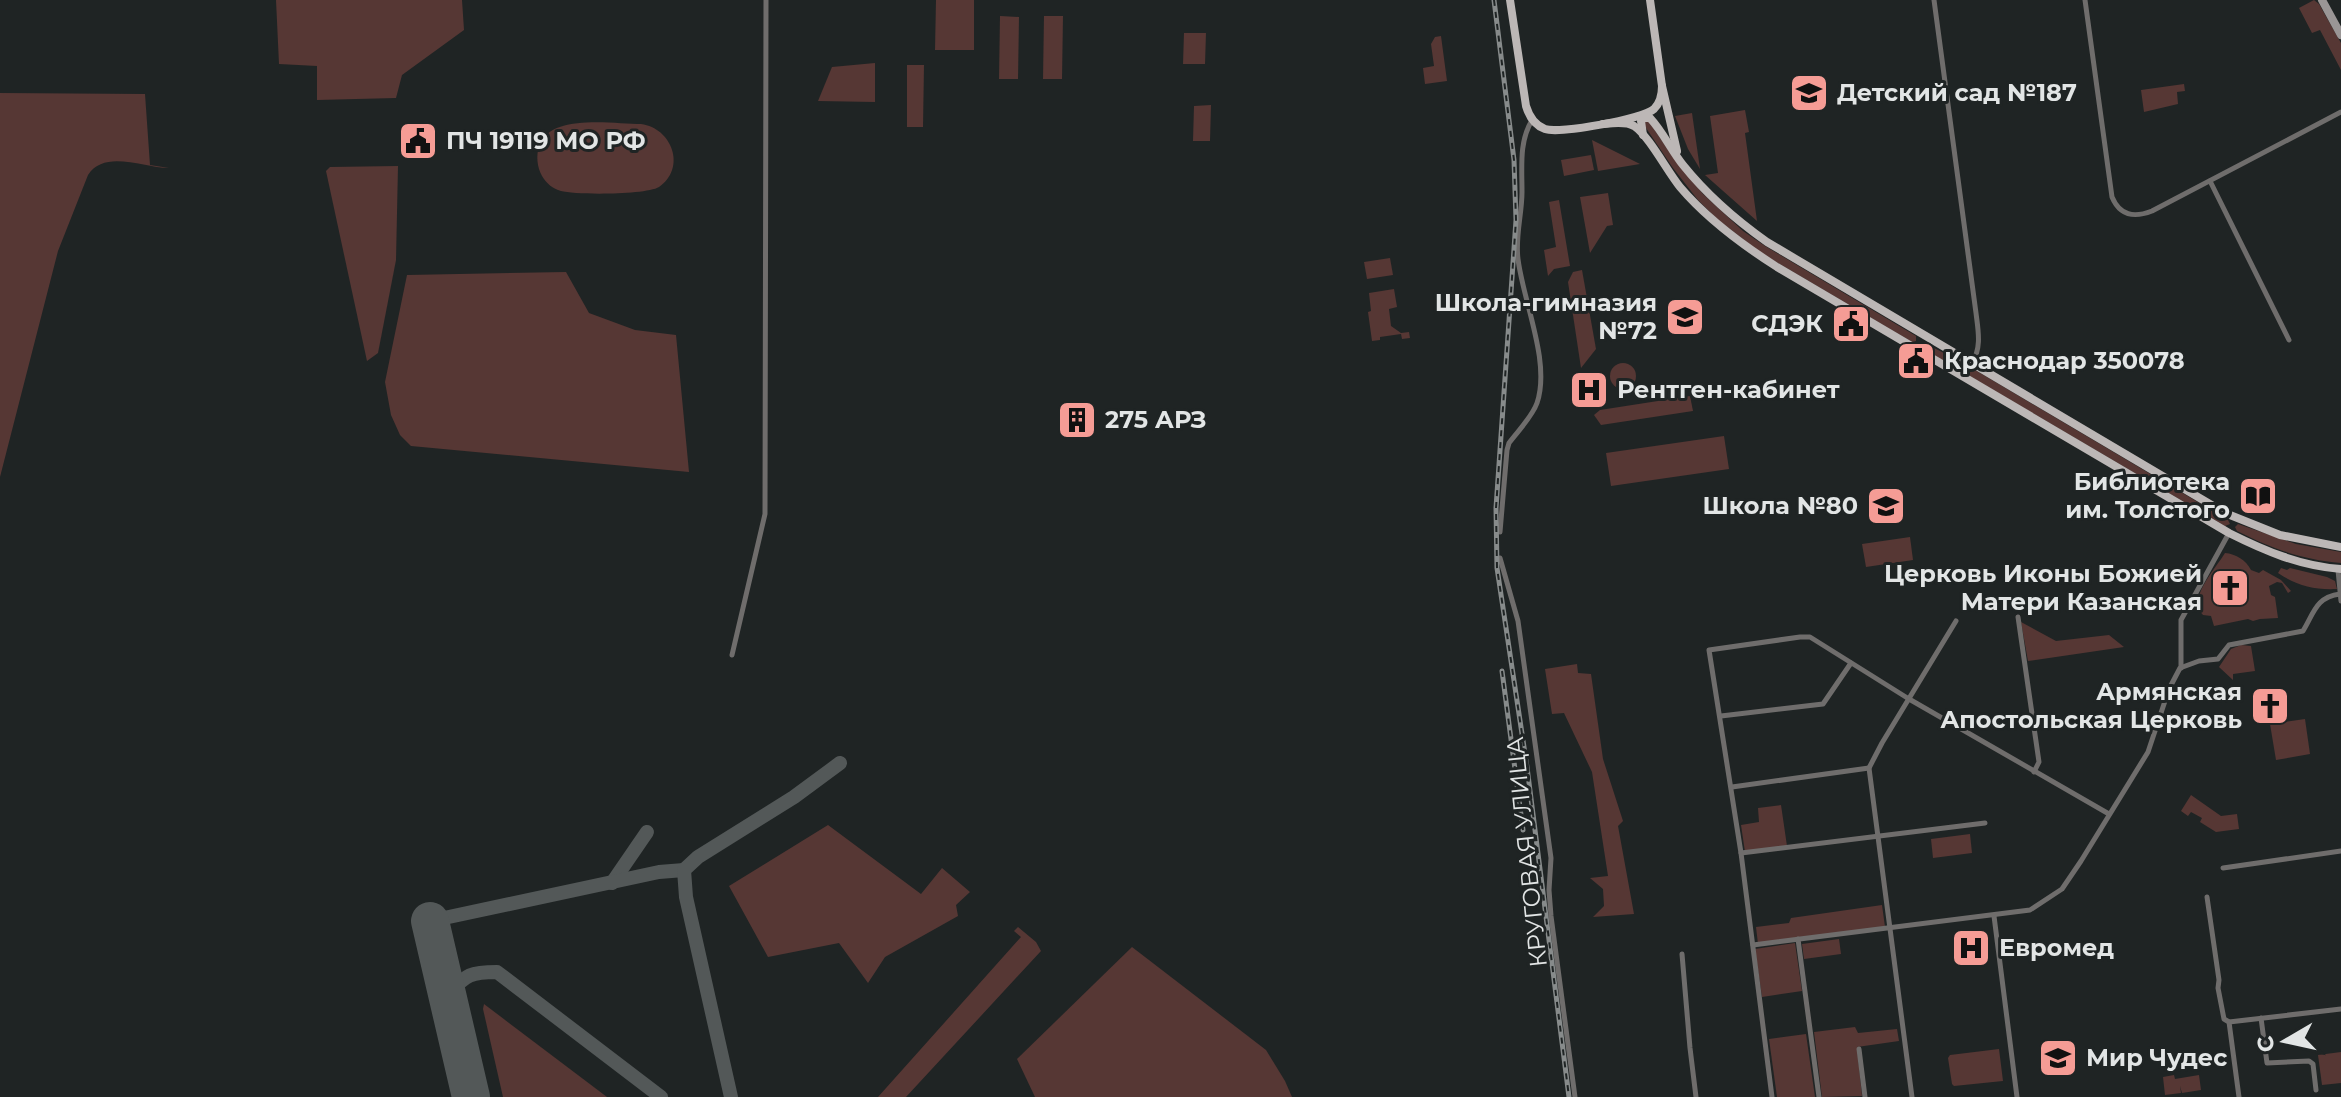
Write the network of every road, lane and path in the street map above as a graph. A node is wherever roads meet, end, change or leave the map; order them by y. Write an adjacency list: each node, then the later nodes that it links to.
1 (766, 0): 33 (street)
2 (1510, 0): 10 (main road)
3 (1650, 0): 8 (main road)
4 (1934, 0): 20 (street)
5 (2085, 0): 14 (street)
6 (2322, 0): 7 (street)
7 (2341, 35)
8 (1662, 86): 11 (main road); 13 (main road)
9 (2341, 112): 14 (street)
10 (1532, 120): 11 (main road); 25 (street)
11 (1603, 124): 12 (main road)
12 (1643, 136): 13 (main road); 18 (main road)
13 (1681, 163): 15 (main road)
14 (2210, 181): 16 (street)
15 (1913, 328): 17 (main road); 18 (main road)
16 (2289, 340)
17 (1937, 342): 19 (main road); 20 (main road)
18 (1909, 345): 19 (main road)
19 (1924, 354): 23 (main road)
20 (1972, 363): 21 (main road)
21 (2225, 513): 22 (main road); 23 (main road)
22 (2248, 522): 24 (main road); 26 (main road)
23 (2220, 528): 24 (main road)
24 (2231, 530): 28 (main road); 35 (street)
25 (1500, 532)
26 (2341, 547)
27 (1500, 558): 58 (street, КРУГОВАЯ УЛИЦА)
28 (2339, 569): 29 (street)
29 (2340, 594): 30 (street); 35 (street)
30 (2341, 601)
31 (2018, 617): 39 (street)
32 (1956, 621): 36 (street)
33 (732, 655)
34 (1851, 663): 36 (street); 37 (street); 37 (street)
35 (2180, 668): 41 (street)
36 (1909, 699): 38 (street); 39 (street)
37 (1721, 716): 40 (street)
38 (1869, 768): 40 (street); 43 (street)
39 (2034, 772): 41 (street)
40 (1732, 787): 45 (street)
41 (2109, 814): 48 (street)
42 (1985, 823): 43 (street)
43 (1879, 837): 45 (street); 49 (street)
44 (2341, 851): 46 (street)
45 (1741, 853): 51 (street)
46 (2223, 868)
47 (2207, 897): 55 (street)
48 (1994, 916): 49 (street); 64 (street)
49 (1890, 928): 50 (street); 63 (street)
50 (1798, 939): 51 (street); 61 (street)
51 (1753, 945): 60 (street)
52 (1682, 954): 59 (street)
53 (2341, 1009): 54 (street)
54 (2261, 1018): 55 (street); 57 (street)
55 (2229, 1022): 65 (street)
56 (1859, 1049): 62 (street)
57 (2316, 1090)
58 (1575, 1097)
59 (1696, 1097)
60 (1772, 1097)
61 (1819, 1097)
62 (1865, 1097)
63 (1912, 1097)
64 (2017, 1097)
65 (2239, 1097)

